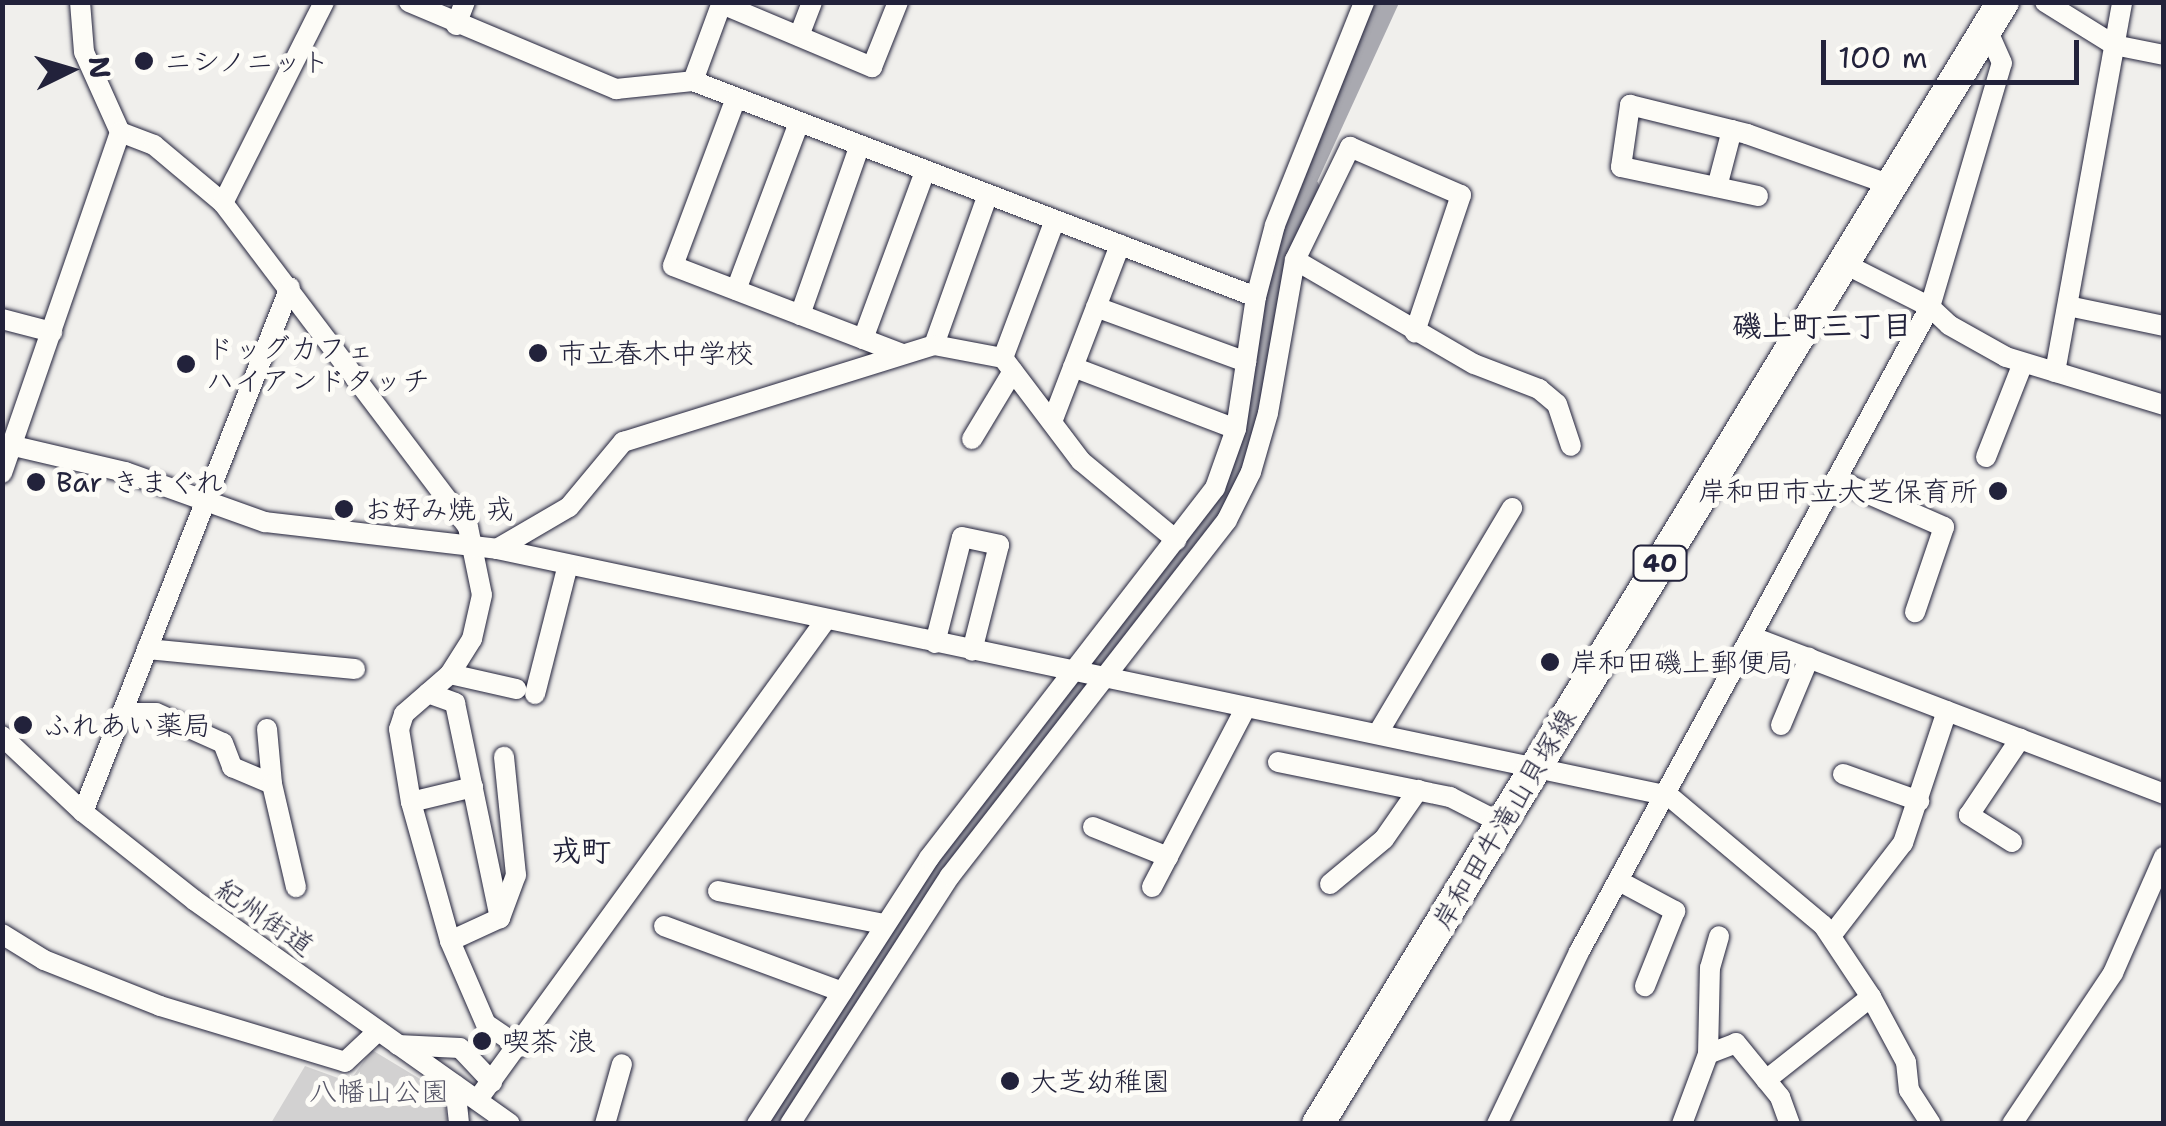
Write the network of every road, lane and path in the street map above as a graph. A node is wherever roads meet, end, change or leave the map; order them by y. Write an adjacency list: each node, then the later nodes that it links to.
1 (80, 2): 20 (street)
2 (324, 2): 27 (street)
3 (409, 2): 12 (street)
4 (465, 2): 12 (street)
5 (812, 2): 13 (street)
6 (898, 2): 13 (street)
7 (1364, 2): 34 (street)
8 (2045, 2): 14 (street)
9 (2122, 2): 14 (street)
10 (722, 3): 13 (street); 16 (street)
11 (1995, 16): 23 (main road, 岸和田牛滝山貝塚線 / 40); 37 (street)
12 (456, 25): 16 (street)
13 (799, 36)
14 (2114, 45): 15 (street); 35 (street)
15 (2164, 55)
16 (693, 81): 17 (street)
17 (736, 98): 18 (street); 33 (street)
18 (799, 122): 21 (street); 33 (street)
19 (1732, 130): 23 (street); 24 (street); 24 (street)
20 (120, 132): 27 (street); 41 (street)
21 (860, 145): 22 (street); 38 (street)
22 (925, 171): 25 (street); 43 (street)
23 (1891, 185): 31 (main road, 岸和田牛滝山貝塚線 / 40)
24 (1718, 187): 26 (street)
25 (988, 194): 28 (street); 44 (street)
26 (1758, 196)
27 (223, 203): 32 (street)
28 (1054, 220): 29 (street); 48 (street)
29 (1120, 245): 34 (street); 36 (street)
30 (1295, 260): 42 (street); 42 (street); 75 (street)
31 (1843, 263): 37 (street); 87 (main road, 岸和田牛滝山貝塚線 / 40)
32 (290, 287): 60 (street); 63 (street)
33 (736, 290): 38 (street)
34 (1256, 297): 46 (street)
35 (2068, 306): 40 (street); 50 (street)
36 (1096, 307): 46 (street); 49 (street)
37 (1930, 307): 47 (street); 59 (street)
38 (800, 314): 43 (street)
39 (2, 319): 41 (street)
40 (2164, 326)
41 (52, 332): 55 (street)
42 (1415, 332): 56 (street)
43 (863, 339): 45 (street)
44 (934, 345): 45 (street); 48 (street)
45 (902, 354): 64 (street)
46 (1246, 362): 53 (street)
47 (2023, 362): 50 (street); 57 (street)
48 (1008, 365): 52 (street); 54 (street)
49 (1073, 367): 52 (street); 53 (street)
50 (2056, 372): 51 (street)
51 (2164, 405)
52 (1052, 422): 62 (street)
53 (1236, 429): 62 (street)
54 (972, 439)
55 (14, 446): 58 (street); 60 (street)
56 (1571, 446)
57 (1986, 456)
58 (2, 473)
59 (1837, 480): 66 (street); 68 (street)
60 (205, 500): 63 (street); 70 (street)
61 (1512, 508): 82 (street)
62 (1176, 540): 75 (street)
63 (471, 545): 64 (street); 74 (street)
64 (497, 549): 65 (street)
65 (568, 564): 67 (street); 74 (street)
66 (1914, 612)
67 (825, 621): 69 (street); 119 (street)
68 (1753, 637): 72 (street); 93 (street)
69 (935, 644): 71 (street); 71 (street)
70 (146, 649): 73 (street); 79 (street)
71 (972, 651): 75 (street)
72 (1810, 658): 78 (street); 80 (street)
73 (354, 669)
74 (450, 674): 76 (street)
75 (1087, 676): 77 (street); 108 (street); 130 (street)
76 (428, 693): 90 (street); 95 (street)
77 (1246, 707): 82 (street); 100 (street)
78 (1947, 711): 84 (street); 94 (street)
79 (122, 713): 89 (street); 96 (street)
80 (1781, 725)
81 (267, 729): 89 (street)
82 (1378, 733): 87 (street)
83 (2, 736): 96 (street, 紀州街道)
84 (2020, 739): 92 (street); 99 (street)
85 (504, 758): 107 (street)
86 (1278, 762): 91 (street)
87 (1534, 768): 93 (street); 97 (main road, 岸和田牛滝山貝塚線 / 40)
88 (1843, 774): 94 (street)
89 (272, 784): 104 (street)
90 (473, 787): 95 (street); 107 (street)
91 (1418, 790): 97 (street); 103 (street)
92 (2164, 794)
93 (1669, 796): 102 (street); 112 (street)
94 (1919, 801): 112 (street)
95 (411, 802): 113 (street)
96 (83, 812): 117 (street, 紀州街道)
97 (1502, 823): 131 (main road, 岸和田牛滝山貝塚線 / 40)
98 (1093, 827): 100 (street)
99 (2012, 842)
100 (1168, 856): 105 (street)
101 (2164, 857): 136 (street)
102 (1619, 881): 114 (street); 132 (street)
103 (1330, 884)
104 (296, 887)
105 (1152, 887)
106 (718, 891): 108 (street)
107 (500, 918): 113 (street)
108 (883, 924): 115 (street)
109 (664, 926): 115 (street)
110 (2, 934): 117 (street)
111 (1719, 936): 120 (street)
112 (1831, 936): 116 (street)
113 (450, 941): 119 (street)
114 (1645, 986)
115 (842, 992): 129 (street)
116 (1871, 997): 122 (street); 135 (street)
117 (378, 1031): 118 (street, 紀州街道)
118 (398, 1045): 123 (street); 124 (street, 紀州街道)
119 (520, 1047): 123 (street)
120 (1708, 1054): 122 (street); 133 (street)
121 (622, 1064): 128 (street)
122 (1766, 1080): 134 (street)
123 (492, 1082): 125 (street)
124 (455, 1085): 125 (street, 紀州街道); 126 (street)
125 (478, 1099): 127 (street, 紀州街道)
126 (459, 1124)
127 (510, 1124)
128 (605, 1124)
129 (757, 1124)
130 (790, 1124)
131 (1318, 1124)
132 (1498, 1124)
133 (1682, 1124)
134 (1790, 1124)
135 (1931, 1124)
136 (2012, 1124)

